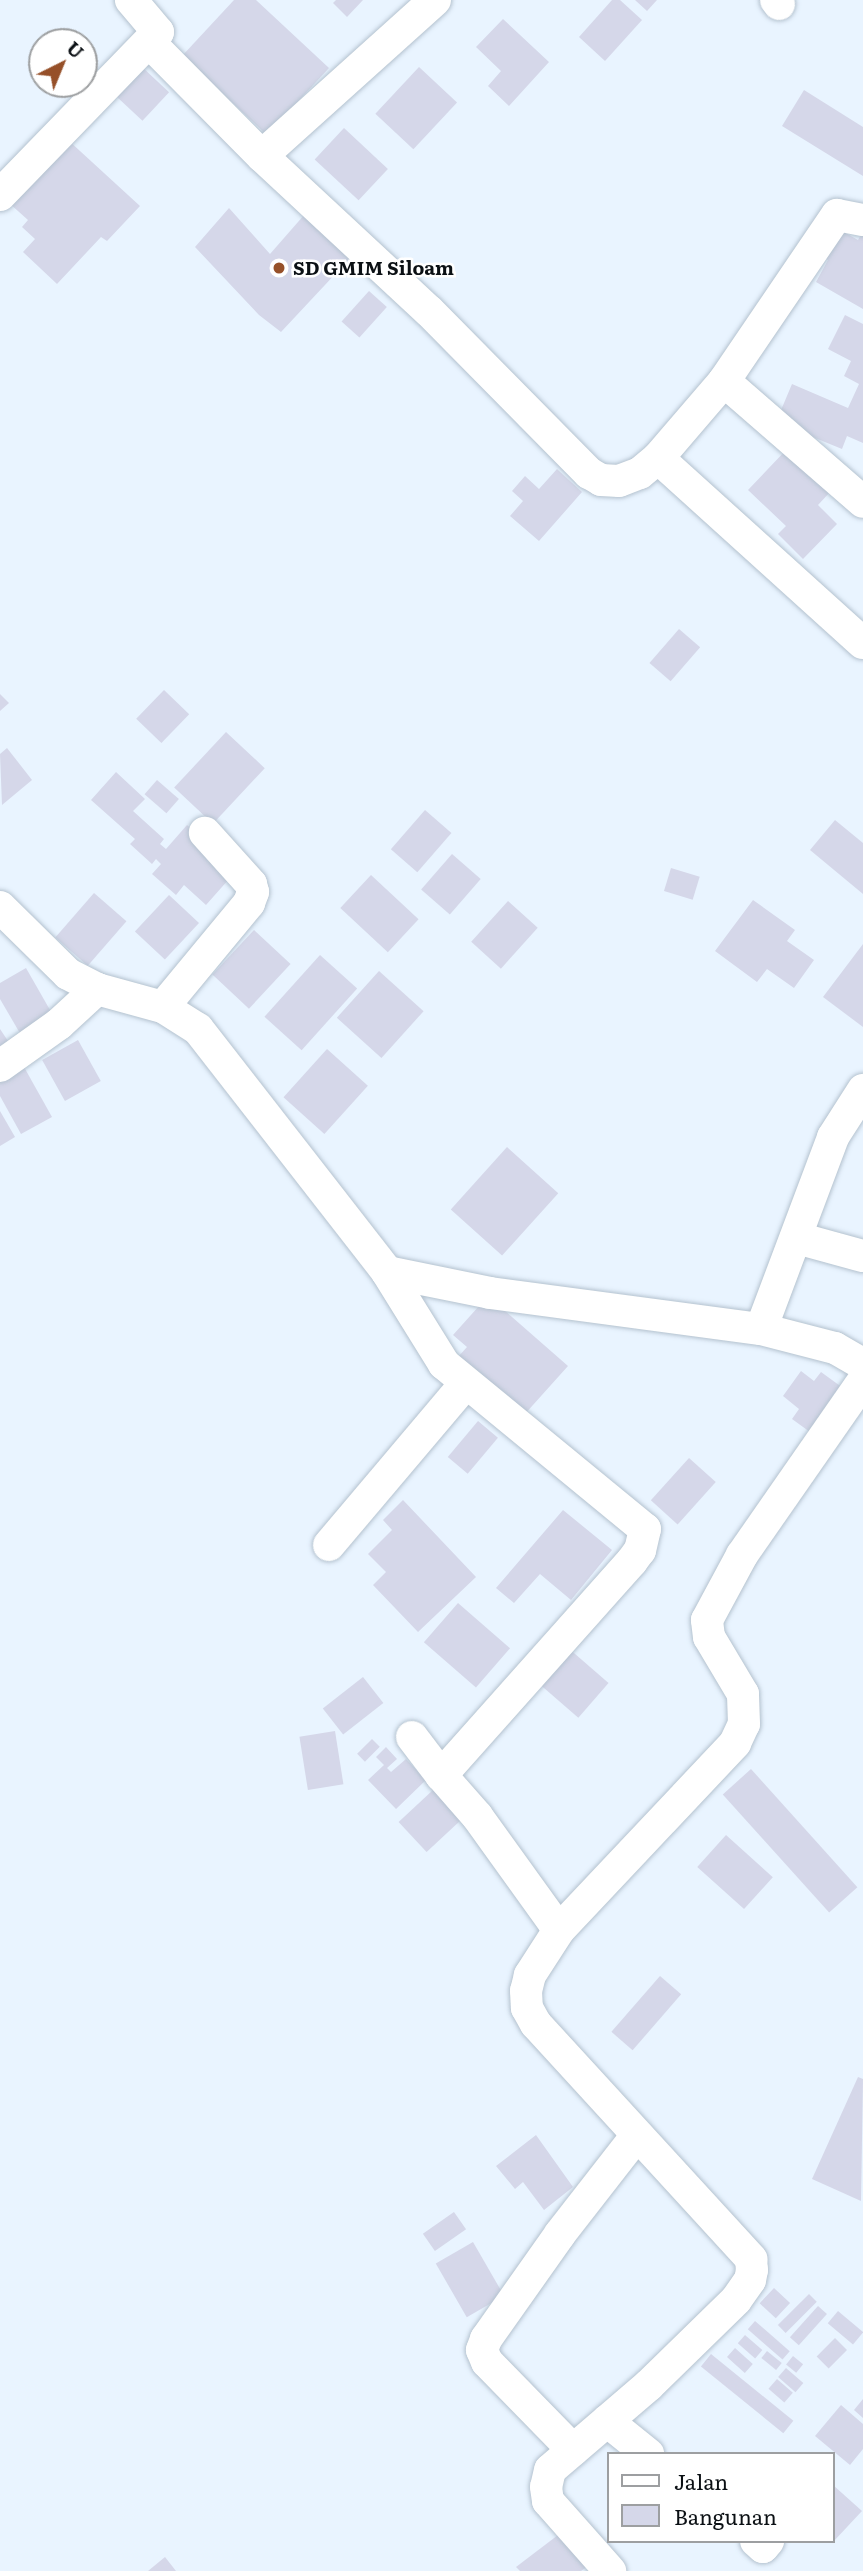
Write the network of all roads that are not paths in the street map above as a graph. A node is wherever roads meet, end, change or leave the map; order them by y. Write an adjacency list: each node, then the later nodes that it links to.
1 (131, 0): 3 (street)
2 (435, 0): 4 (street)
3 (150, 43): 4 (street); 5 (street)
4 (262, 156): 8 (street)
5 (0, 195)
6 (863, 220): 7 (street)
7 (724, 381): 8 (street); 9 (street)
8 (658, 458): 10 (street)
9 (863, 502)
10 (863, 643)
11 (205, 833): 14 (street)
12 (0, 907): 13 (street)
13 (97, 989): 14 (street); 15 (street)
14 (163, 1007): 19 (street)
15 (0, 1066)
16 (863, 1090): 17 (street)
17 (797, 1238): 18 (street); 20 (street)
18 (863, 1256)
19 (387, 1272): 20 (street); 23 (street)
20 (761, 1329): 21 (street)
21 (863, 1364)
22 (863, 1381): 27 (street)
23 (466, 1383): 24 (street); 26 (street)
24 (329, 1545)
25 (412, 1737): 26 (street)
26 (441, 1775): 27 (street)
27 (559, 1930): 28 (street)
28 (637, 2135): 29 (street); 30 (street)
29 (607, 2421): 30 (street); 31 (street)
30 (573, 2450): 32 (street)
31 (646, 2452)
32 (610, 2571)

